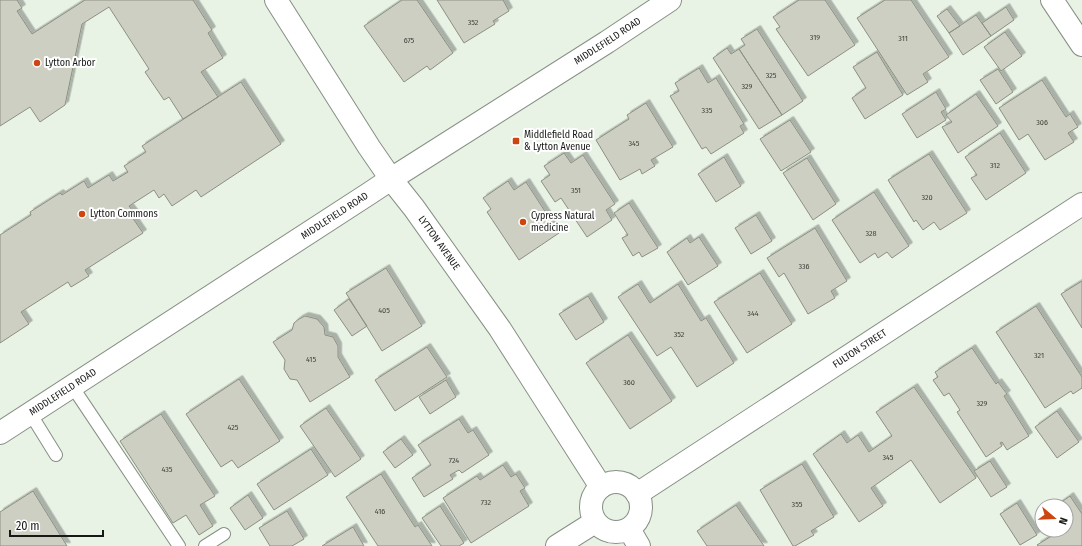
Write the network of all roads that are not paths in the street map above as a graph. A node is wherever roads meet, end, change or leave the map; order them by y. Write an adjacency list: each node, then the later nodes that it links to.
1 (276, 0): 5 (street, LYTTON AVENUE)
2 (670, 0): 5 (street, MIDDLEFIELD ROAD)
3 (1052, 0): 4 (street)
4 (1082, 44)
5 (390, 179): 7 (street, MIDDLEFIELD ROAD); 11 (street, LYTTON AVENUE)
6 (1082, 204): 12 (street, FULTON STREET)
7 (72, 386): 8 (street, MIDDLEFIELD ROAD); 16 (lane)
8 (30, 413): 9 (street, MIDDLEFIELD ROAD); 10 (lane)
9 (0, 433)
10 (56, 456)
11 (601, 487): 12 (street); 13 (street)
12 (637, 494): 15 (street)
13 (595, 522): 15 (street); 18 (street)
14 (224, 534): 17 (lane)
15 (634, 537)
16 (179, 546)
17 (205, 546)
18 (557, 546)

